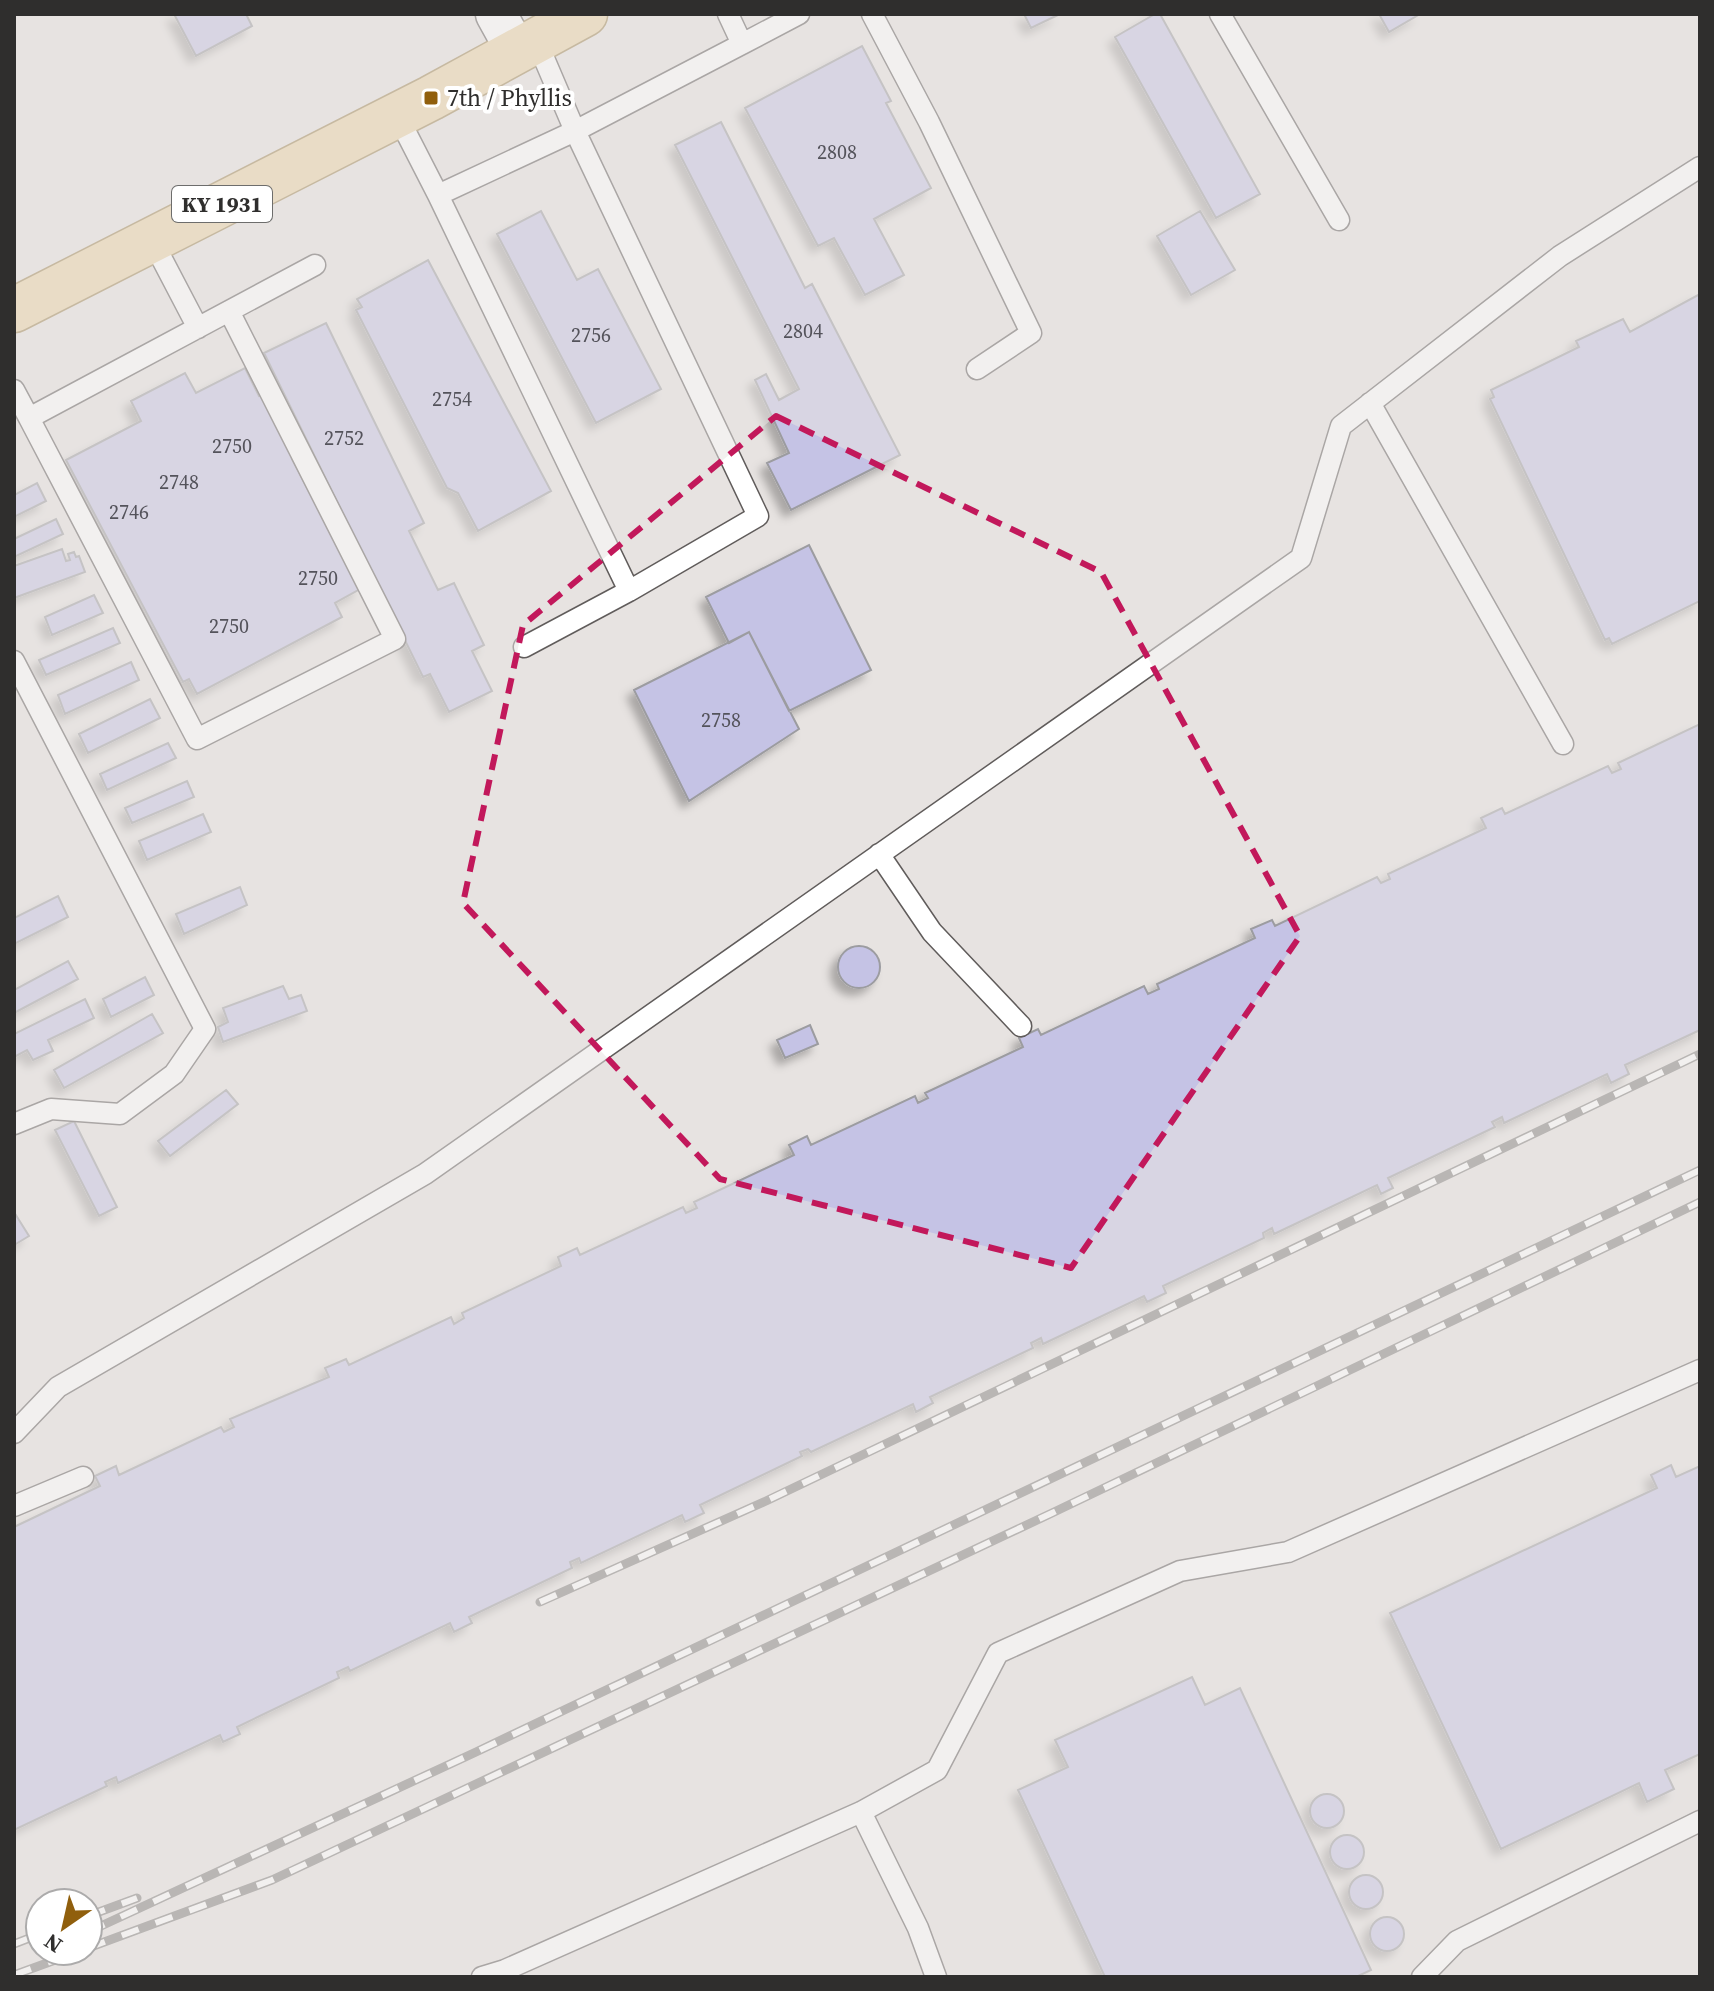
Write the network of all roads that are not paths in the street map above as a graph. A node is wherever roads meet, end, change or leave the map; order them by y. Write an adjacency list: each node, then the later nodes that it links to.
1 (496, 14): 8 (street)
2 (585, 14): 8 (main road, KY 1931)
3 (728, 14): 7 (lane)
4 (799, 14): 7 (lane)
5 (872, 14): 19 (lane)
6 (1220, 14): 13 (lane)
7 (742, 44): 10 (lane)
8 (527, 47): 9 (main road, KY 1931); 10 (lane)
9 (397, 115): 12 (lane); 14 (main road, KY 1931)
10 (575, 131): 12 (lane); 23 (lane)
11 (1700, 167): 21 (lane)
12 (438, 195): 23 (lane)
13 (1339, 220)
14 (152, 240): 16 (main road, KY 1931); 18 (lane)
15 (315, 265): 17 (lane)
16 (14, 310)
17 (229, 311): 18 (lane); 22 (lane)
18 (198, 328): 22 (lane)
19 (977, 369)
20 (14, 390): 22 (lane)
21 (1370, 403): 26 (lane); 27 (lane)
22 (29, 418)
23 (629, 591): 24 (lane)
24 (524, 647)
25 (14, 661): 29 (lane)
26 (1563, 744)
27 (879, 854): 28 (lane); 31 (lane)
28 (1021, 1026)
29 (15, 1121)
30 (1700, 1370): 34 (lane)
31 (14, 1433)
32 (83, 1477): 33 (lane)
33 (14, 1506)
34 (861, 1812): 36 (lane); 37 (lane)
35 (1700, 1821): 38 (lane)
36 (482, 1977)
37 (936, 1977)
38 (1422, 1977)

